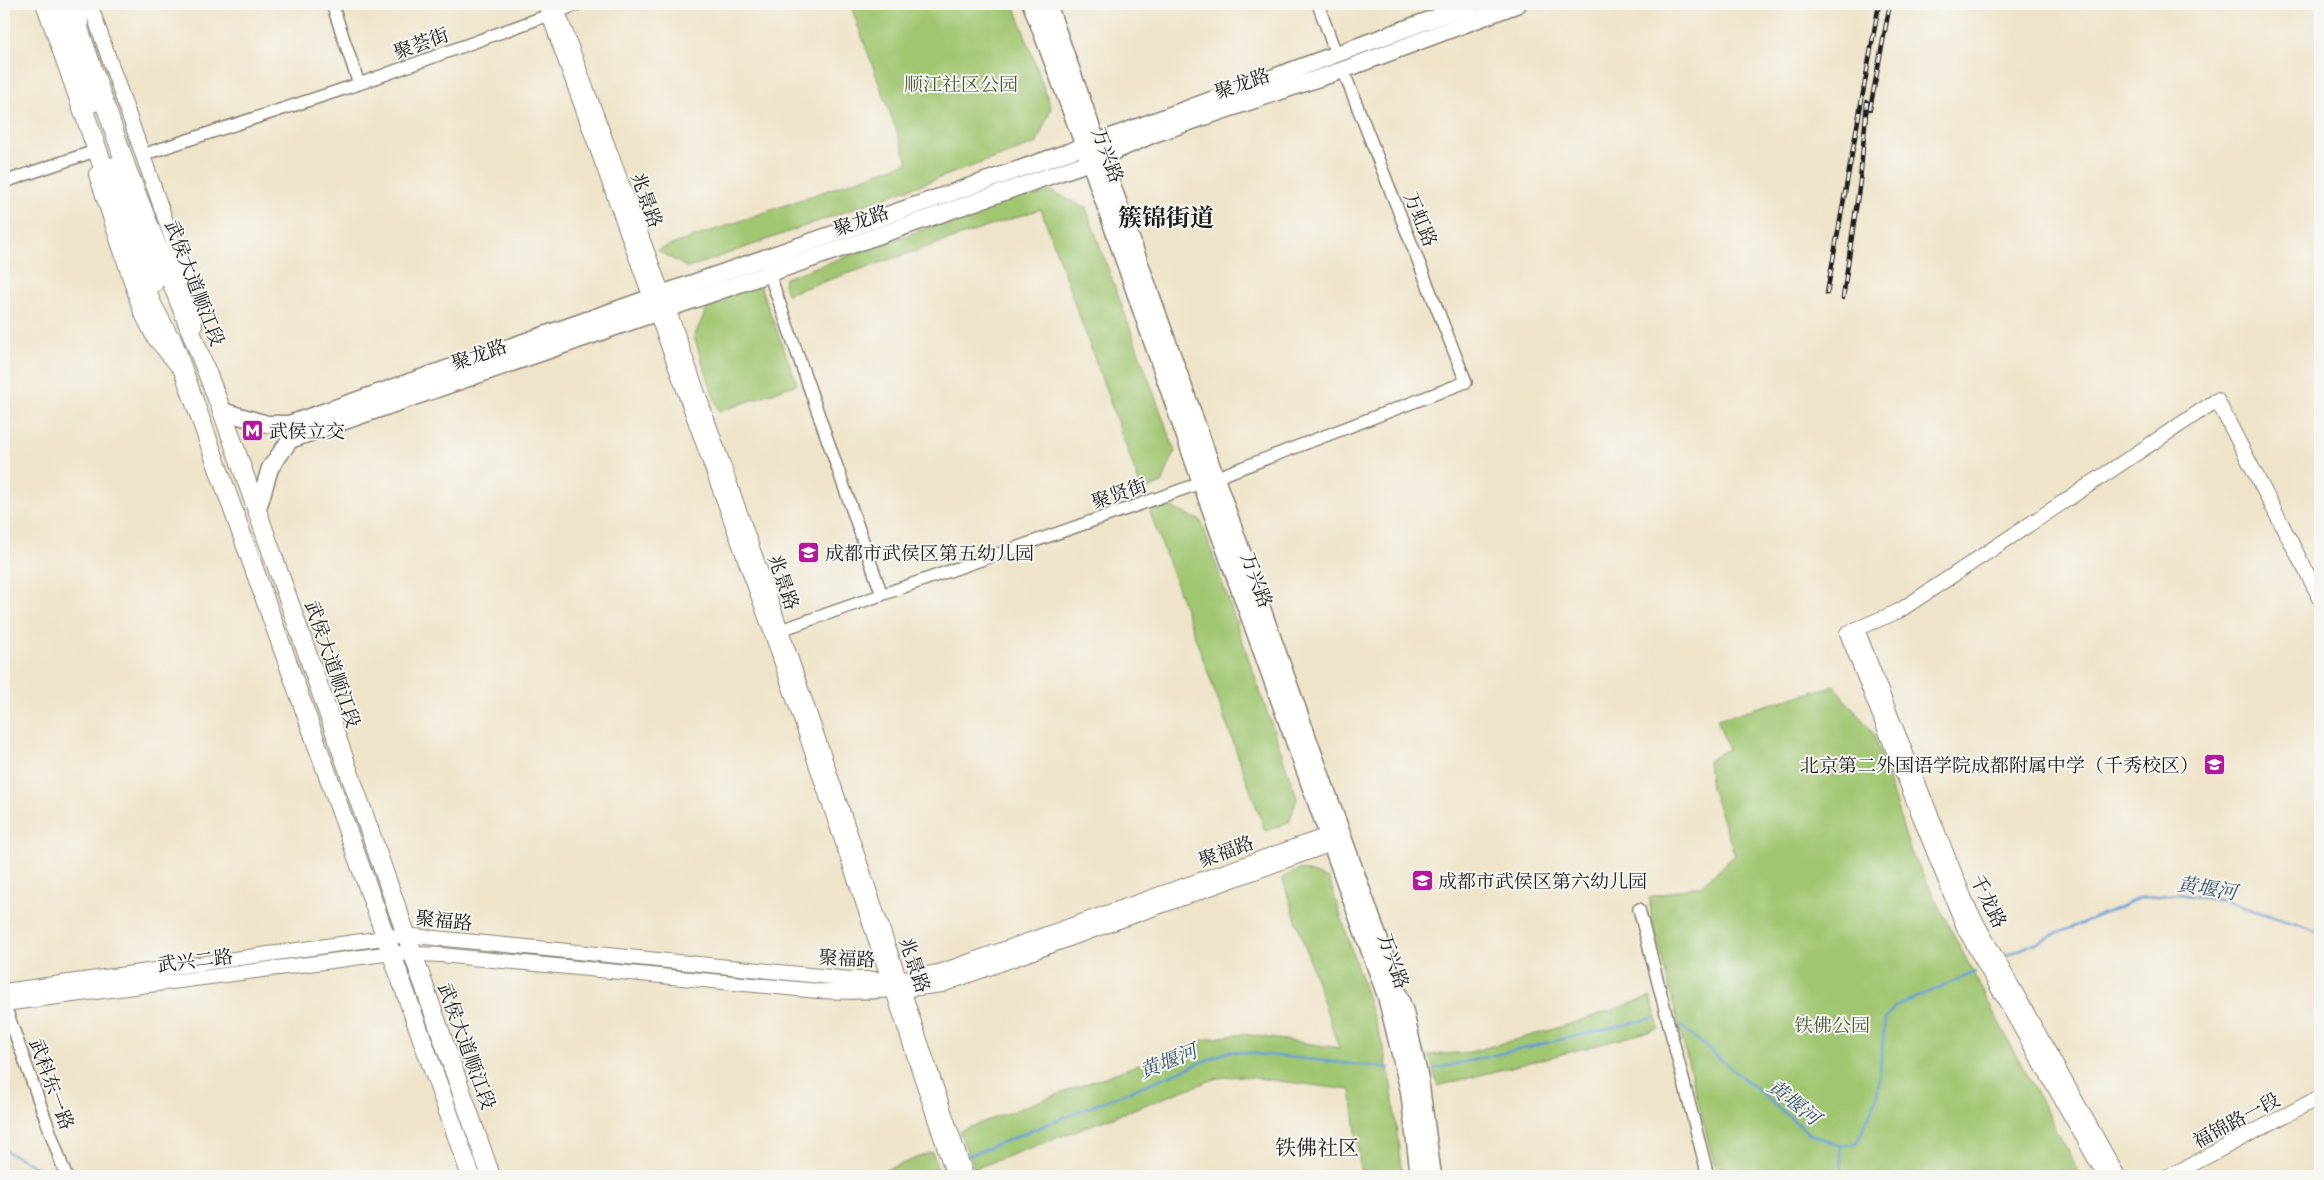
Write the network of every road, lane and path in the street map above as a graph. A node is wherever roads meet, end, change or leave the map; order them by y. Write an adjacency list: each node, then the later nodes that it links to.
1 (36, 4): 20 (street)
2 (46, 4): 22 (highway)
3 (58, 4): 22 (main road)
4 (71, 4): 15 (main road)
5 (76, 4): 15 (highway)
6 (90, 4): 21 (street)
7 (332, 4): 18 (street)
8 (580, 4): 14 (street, 聚荟街)
9 (1031, 4): 19 (main road, 万兴路)
10 (1048, 4): 19 (main road)
11 (1318, 4): 16 (street)
12 (1473, 4): 16 (main road, 聚龙路)
13 (1518, 4): 17 (main road, 聚龙路)
14 (551, 8): 18 (street, 聚荟街); 25 (street, 兆景路)
15 (79, 26): 22 (main road)
16 (1336, 54): 19 (main road, 聚龙路)
17 (1343, 70): 19 (main road, 聚龙路); 29 (street, 万虹路)
18 (359, 84): 21 (street, 聚荟街)
19 (1093, 151): 24 (main road, 聚龙路); 25 (main road, 聚龙路); 31 (main road, 万兴路)
20 (90, 153): 23 (street); 28 (street)
21 (142, 155): 26 (street)
22 (117, 173): 26 (main road, 武侯大道顺江段); 27 (highway)
23 (4, 182)
24 (768, 273): 25 (main road, 聚龙路); 33 (street)
25 (659, 303): 30 (main road, 聚龙路); 32 (main road, 聚龙路); 35 (street, 兆景路); 44 (street, 兆景路)
26 (195, 342): 30 (main road, 武侯大道顺江段)
27 (177, 353): 28 (main road, 武侯大道顺江段)
28 (185, 375): 39 (main road, 武侯大道顺江段)
29 (1466, 382): 31 (street, 聚贤街)
30 (222, 411): 32 (main road, 武侯大道顺江段)
31 (1208, 480): 33 (street, 聚贤街); 38 (main road, 万兴路)
32 (257, 512): 37 (main road, 武侯大道顺江段)
33 (882, 595): 35 (street, 聚贤街)
34 (2320, 598): 36 (street)
35 (781, 630): 44 (street, 兆景路)
36 (1852, 631): 57 (street, 千龙路); 58 (street, 千龙路)
37 (369, 831): 39 (main road); 41 (main road, 武侯大道顺江段)
38 (1336, 837): 44 (street, 聚福路); 54 (main road, 万兴路); 55 (main road)
39 (352, 840): 42 (main road, 武侯大道顺江段)
40 (1639, 909): 56 (street)
41 (405, 935): 42 (street, 聚福路); 43 (main road, 武侯大道顺江段); 44 (street, 聚福路)
42 (389, 945): 43 (street); 45 (street); 46 (street, 武兴二路); 50 (main road, 武侯大道顺江段)
43 (411, 953): 44 (street); 51 (main road, 武侯大道顺江段)
44 (896, 985): 52 (street, 兆景路); 53 (street, 兆景路)
45 (4, 991)
46 (4, 1004): 49 (street, 武科东一路)
47 (2320, 1097): 59 (street, 福锦路一段)
48 (2320, 1108): 60 (street, 福锦路一段)
49 (66, 1176)
50 (472, 1176)
51 (491, 1176)
52 (954, 1176)
53 (966, 1176)
54 (1419, 1176)
55 (1433, 1176)
56 (1708, 1176)
57 (2105, 1176)
58 (2118, 1176)
59 (2170, 1176)
60 (2190, 1176)

